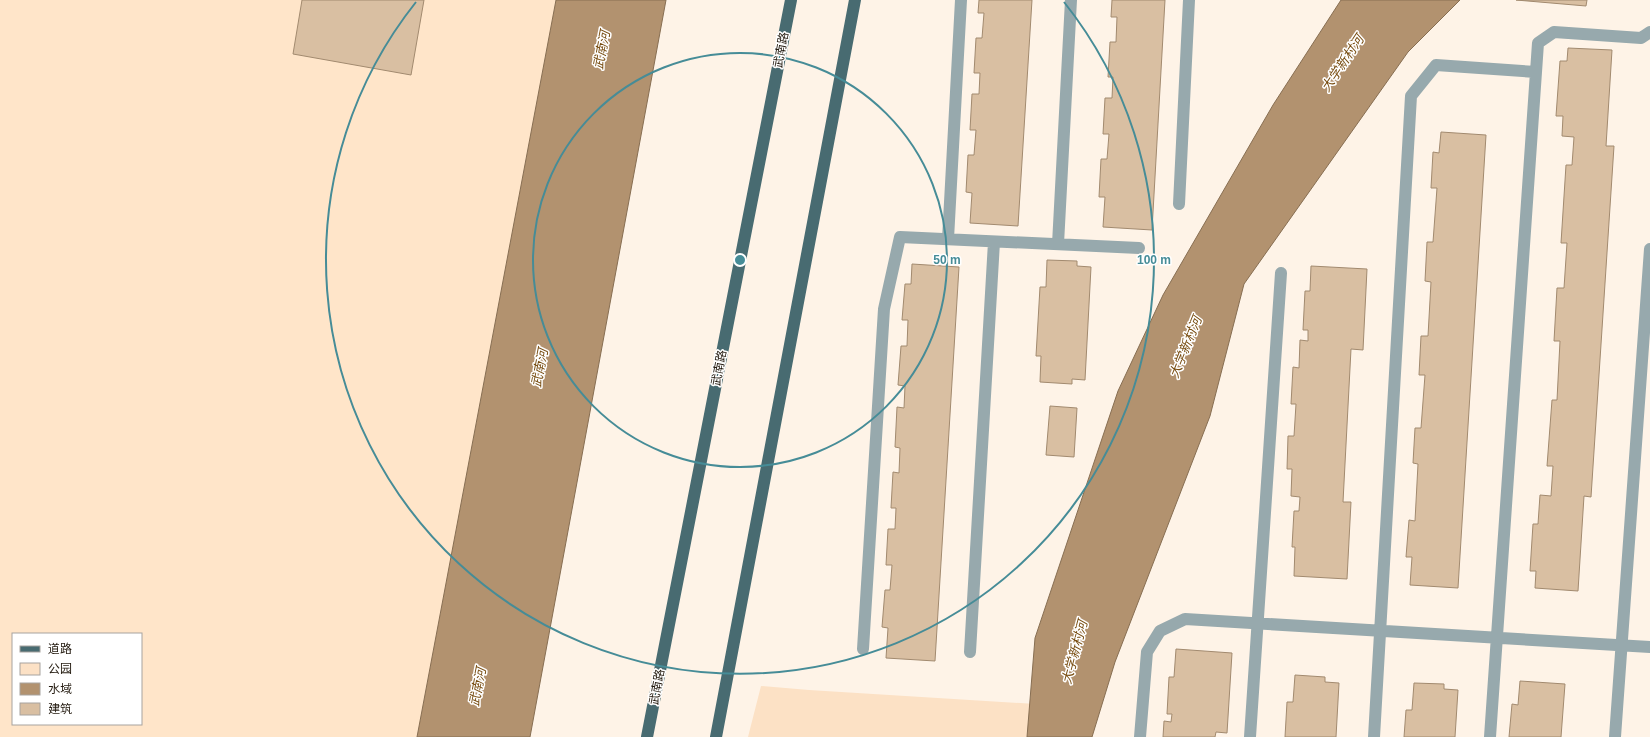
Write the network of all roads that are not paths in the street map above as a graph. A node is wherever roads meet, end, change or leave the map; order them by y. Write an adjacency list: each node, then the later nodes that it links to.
1 (791, 0): 22 (main road, 武南路)
2 (855, 0): 23 (main road)
3 (961, 0): 9 (lane)
4 (1071, 0): 11 (lane)
5 (1189, 0): 8 (lane)
6 (1650, 32): 7 (lane)
7 (1536, 72): 16 (lane); 17 (lane)
8 (1179, 204)
9 (948, 240): 10 (lane); 20 (lane)
10 (994, 242): 11 (lane); 21 (lane)
11 (1058, 244): 12 (lane)
12 (1139, 248)
13 (1650, 249): 18 (lane)
14 (1281, 273): 15 (lane)
15 (1257, 623): 16 (lane); 24 (lane); 25 (lane)
16 (1381, 631): 17 (lane); 26 (lane)
17 (1497, 638): 18 (lane); 27 (lane)
18 (1621, 645): 19 (lane); 28 (lane)
19 (1650, 647)
20 (863, 649)
21 (970, 652)
22 (647, 737)
23 (716, 737)
24 (1140, 737)
25 (1250, 737)
26 (1374, 737)
27 (1490, 737)
28 (1615, 737)

